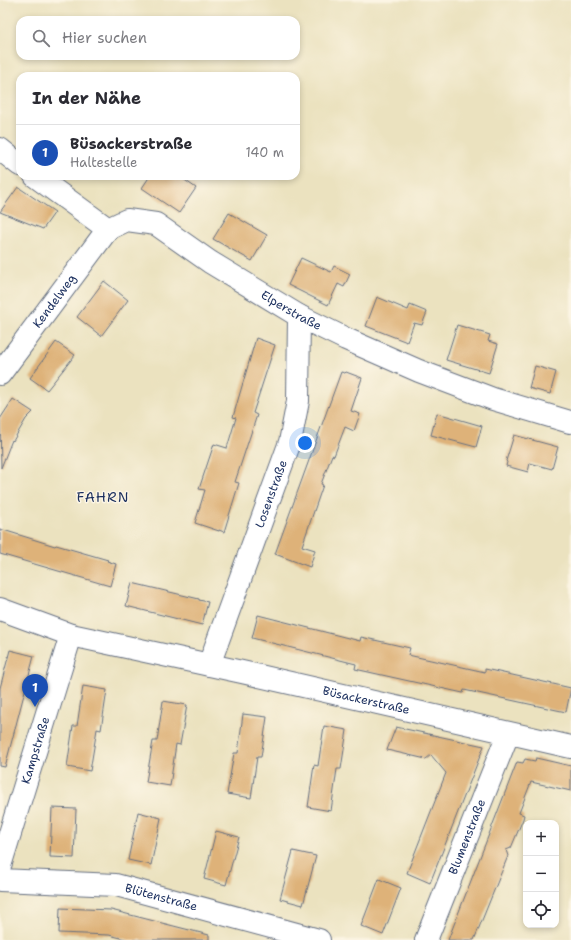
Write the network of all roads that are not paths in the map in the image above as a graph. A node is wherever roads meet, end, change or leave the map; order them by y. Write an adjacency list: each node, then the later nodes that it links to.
1 (0, 149): 2 (street)
2 (16, 162)
3 (41, 180): 4 (street)
4 (108, 229): 5 (street, Elperstraße); 6 (street, Kendelweg)
5 (299, 316): 7 (street, Elperstraße); 10 (street, Losenstraße)
6 (1, 368)
7 (570, 422)
8 (0, 609): 9 (street, Büsackerstraße)
9 (71, 635): 10 (street, Büsackerstraße); 13 (street, Kampstraße)
10 (209, 665): 11 (street, Büsackerstraße)
11 (508, 734): 12 (street, Büsackerstraße); 16 (street, Blumenstraße)
12 (571, 747)
13 (0, 866)
14 (0, 880): 15 (street, Blütenstraße)
15 (319, 940)
16 (426, 940)

